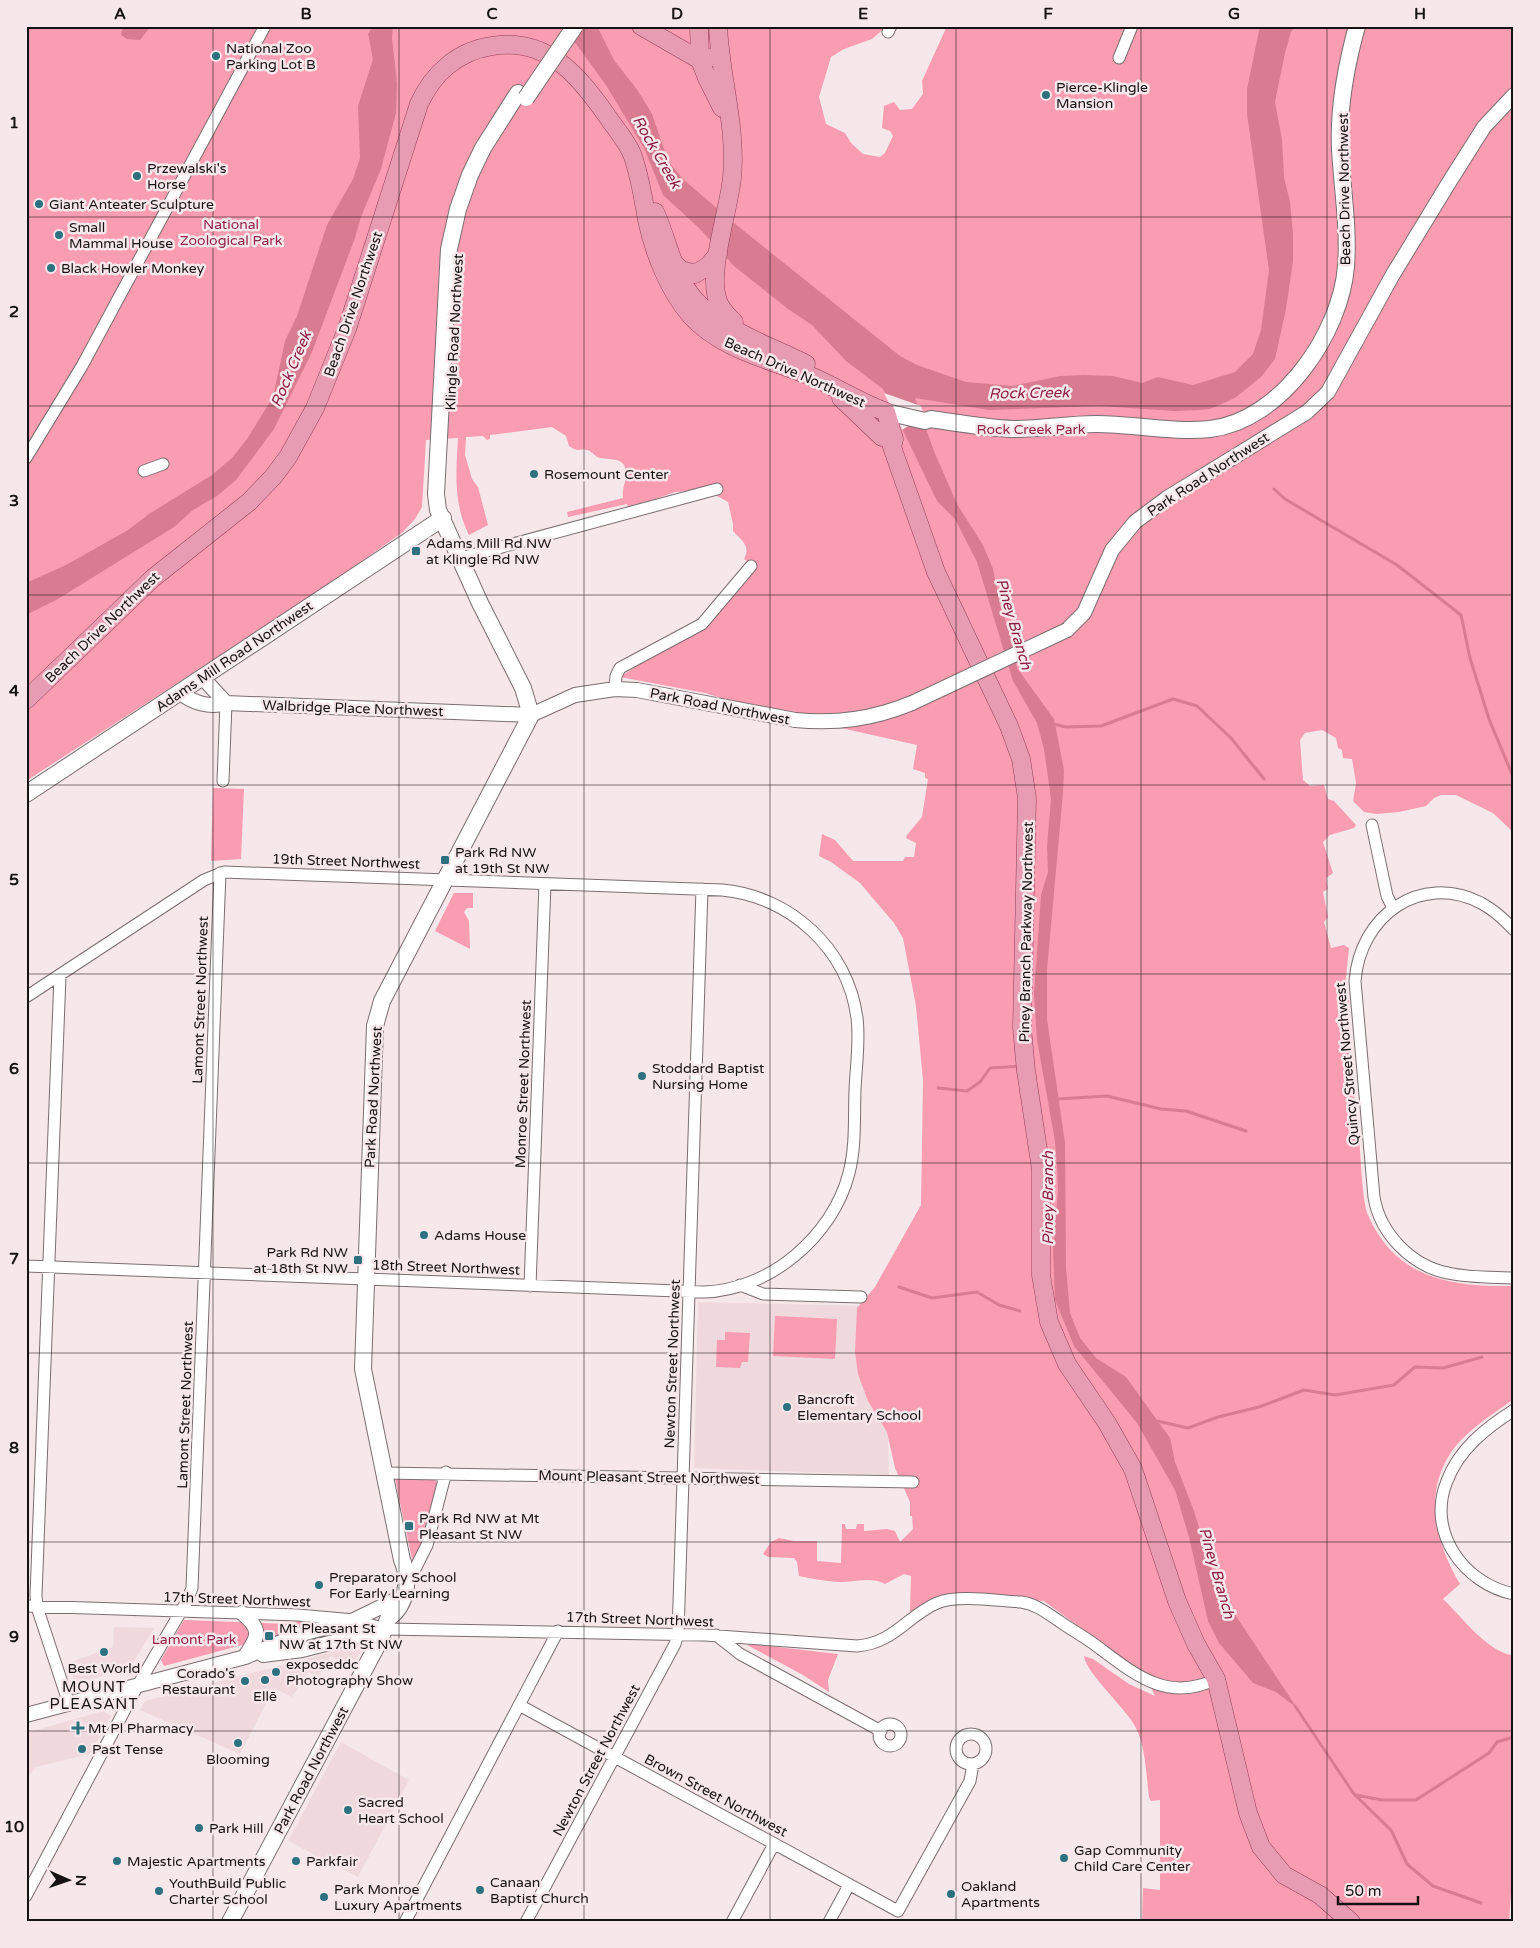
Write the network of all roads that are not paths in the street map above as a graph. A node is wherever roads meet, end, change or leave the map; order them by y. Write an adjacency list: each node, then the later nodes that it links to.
1 (265, 26): 24 (street)
2 (563, 26): 13 (main road, Klingle Road Northwest)
3 (575, 26): 13 (main road, Klingle Road Northwest, bridge)
4 (641, 26): 12 (main road)
5 (699, 26): 12 (main road)
6 (712, 26): 10 (main road)
7 (718, 26): 10 (main road)
8 (1132, 26): 11 (street)
9 (1357, 26): 22 (main road, Beach Drive Northwest)
10 (719, 54): 12 (main road); 15 (main road)
11 (1119, 58)
12 (700, 60): 15 (main road)
13 (522, 95): 28 (main road, Klingle Road Northwest)
14 (1514, 95): 32 (street, Park Road Northwest, bridge)
15 (729, 125): 17 (main road)
16 (639, 180): 18 (main road, Beach Drive Northwest); 19 (main road, Beach Drive Northwest); 34 (main road, Beach Drive Northwest)
17 (718, 254): 18 (main road); 19 (main road); 20 (main road)
18 (673, 262): 19 (main road, Beach Drive Northwest)
19 (687, 301): 20 (main road, Beach Drive Northwest); 21 (main road, Beach Drive Northwest)
20 (774, 347): 22 (main road, Beach Drive Northwest)
21 (801, 372): 22 (main road, Beach Drive Northwest); 23 (main road)
22 (890, 409): 23 (main road, Piney Branch Parkway Northwest)
23 (887, 442): 75 (main road, Piney Branch Parkway Northwest)
24 (26, 458)
25 (163, 464): 26 (street)
26 (144, 471)
27 (717, 489): 29 (street)
28 (443, 518): 29 (main road, Klingle Road Northwest); 31 (main road, Adams Mill Road Northwest)
29 (461, 558): 36 (main road, Klingle Road Northwest)
30 (751, 566): 32 (street)
31 (202, 677): 33 (main road, Adams Mill Road Northwest); 35 (street)
32 (615, 689): 36 (street, Park Road Northwest)
33 (180, 692): 35 (street, Walbridge Place Northwest); 38 (main road, Adams Mill Road Northwest)
34 (26, 700)
35 (226, 704): 36 (street, Walbridge Place Northwest); 37 (street)
36 (531, 715): 41 (main road, Park Road Northwest)
37 (223, 781)
38 (26, 794)
39 (1372, 824): 44 (street)
40 (220, 873): 41 (street, 19th Street Northwest); 46 (street, 19th Street Northwest); 50 (street, Lamont Street Northwest)
41 (446, 880): 42 (street, 19th Street Northwest); 52 (main road, Park Road Northwest)
42 (545, 884): 43 (street, 19th Street Northwest); 54 (street, Monroe Street Northwest)
43 (702, 890): 53 (street, 19th Street Northwest); 55 (street, Newton Street Northwest)
44 (1393, 908): 45 (street); 51 (street, Quincy Street Northwest)
45 (1514, 930)
46 (60, 976): 47 (street, 19th Street Northwest); 49 (street)
47 (26, 997)
48 (26, 1266): 49 (street, 18th Street Northwest)
49 (49, 1267): 50 (street, 18th Street Northwest); 66 (street)
50 (205, 1273): 52 (street, 18th Street Northwest); 67 (street, Lamont Street Northwest)
51 (1514, 1278)
52 (366, 1279): 54 (street, 18th Street Northwest); 59 (main road, Park Road Northwest)
53 (740, 1285): 55 (street, 18th Street Northwest); 56 (street)
54 (530, 1286): 55 (street, 18th Street Northwest)
55 (689, 1292): 60 (street, Newton Street Northwest)
56 (861, 1297)
57 (1514, 1410): 64 (street)
58 (446, 1472): 59 (street, Mount Pleasant Street Northwest); 60 (street, Mount Pleasant Street Northwest); 63 (street, Park Road Northwest)
59 (385, 1473): 62 (main road, Park Road Northwest)
60 (683, 1478): 61 (street, Mount Pleasant Street Northwest); 72 (street, Newton Street Northwest)
61 (913, 1482)
62 (402, 1560): 63 (main road, Park Road Northwest); 65 (main road, Park Road Northwest)
63 (406, 1586): 70 (main road, Park Road Northwest)
64 (1514, 1594)
65 (395, 1600): 69 (street); 70 (main road, Park Road Northwest)
66 (32, 1607): 67 (street, 17th Street Northwest); 77 (street)
67 (181, 1612): 68 (street, 17th Street Northwest); 76 (street, Lamont Street Northwest)
68 (242, 1613): 69 (street, 17th Street Northwest); 74 (street)
69 (354, 1620): 70 (street, 17th Street Northwest); 74 (street)
70 (388, 1623): 71 (street, 17th Street Northwest); 74 (street); 86 (main road, Park Road Northwest)
71 (558, 1632): 72 (street, 17th Street Northwest); 78 (street)
72 (678, 1634): 73 (street, 17th Street Northwest); 81 (street, Newton Street Northwest)
73 (716, 1636): 75 (street, 17th Street Northwest); 80 (street)
74 (245, 1657): 76 (street)
75 (1216, 1679): 91 (main road, Piney Branch Parkway Northwest)
76 (138, 1685): 77 (street); 85 (street, Lamont Street Northwest)
77 (69, 1704): 79 (street)
78 (519, 1705): 81 (street, Brown Street Northwest); 87 (street)
79 (26, 1715)
80 (881, 1731)
81 (615, 1758): 83 (street, Brown Street Northwest); 88 (street, Newton Street Northwest)
82 (973, 1764): 84 (street, Brown Street Northwest)
83 (774, 1844): 84 (street, Brown Street Northwest); 89 (street)
84 (849, 1885): 90 (street)
85 (26, 1896)
86 (230, 1922)
87 (405, 1922)
88 (526, 1922)
89 (732, 1922)
90 (830, 1922)
91 (1351, 1922)

